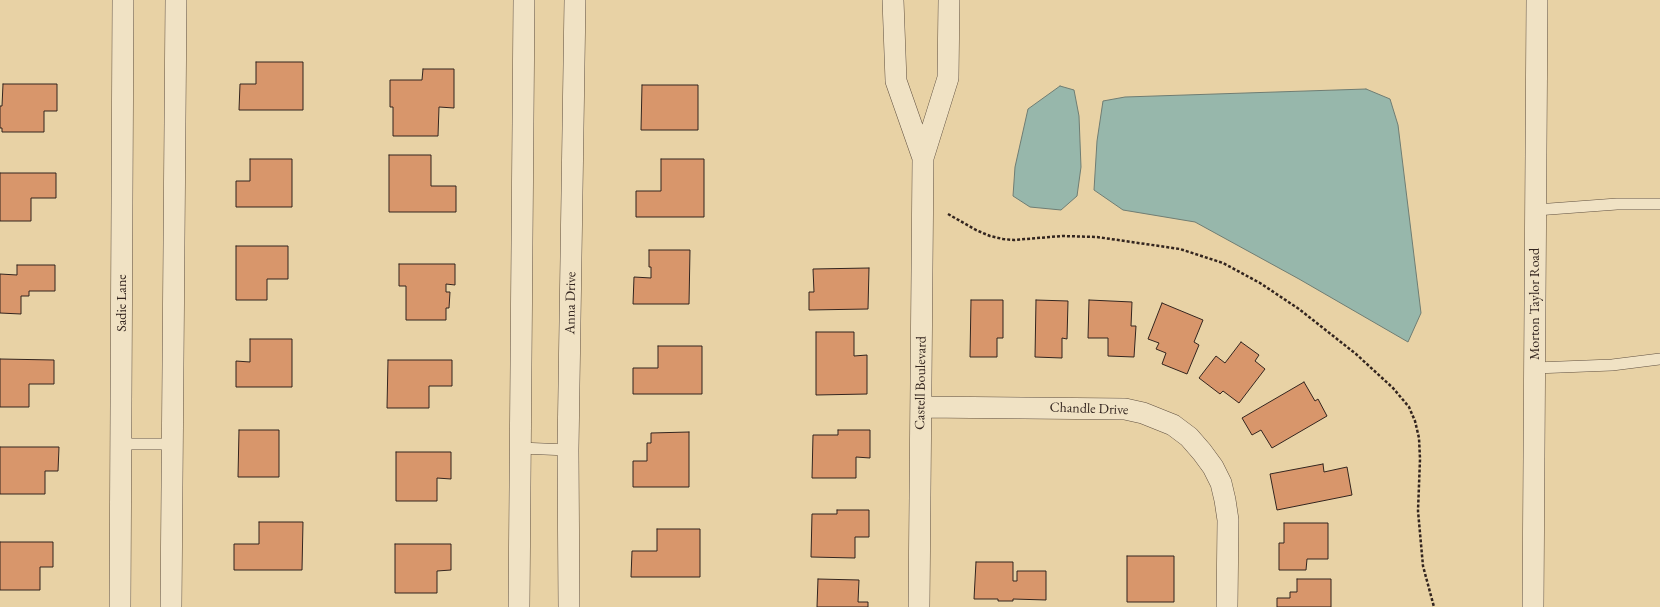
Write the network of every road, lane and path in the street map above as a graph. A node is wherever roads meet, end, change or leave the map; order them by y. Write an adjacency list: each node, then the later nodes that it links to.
1 (123, 0): 15 (street, Sadie Lane)
2 (176, 0): 16 (street)
3 (524, 0): 17 (street)
4 (575, 0): 18 (street, Anna Drive)
5 (893, 0): 8 (street, Castell Boulevard)
6 (949, 0): 8 (street, Castell Boulevard)
7 (1537, 0): 10 (street, Morton Taylor Road)
8 (923, 158): 14 (street, Castell Boulevard)
9 (1660, 204): 10 (lane)
10 (1536, 210): 13 (street, Morton Taylor Road)
11 (948, 214): 25 (path)
12 (1660, 359): 13 (lane)
13 (1535, 368): 26 (street, Morton Taylor Road)
14 (920, 407): 23 (street, Castell Boulevard); 24 (street, Chandle Drive)
15 (122, 444): 16 (lane); 19 (street, Sadie Lane)
16 (172, 444): 20 (street)
17 (520, 448): 18 (lane); 21 (street)
18 (568, 450): 22 (street, Anna Drive)
19 (120, 607)
20 (171, 607)
21 (519, 607)
22 (568, 607)
23 (919, 607)
24 (1227, 607)
25 (1434, 607)
26 (1533, 607)

